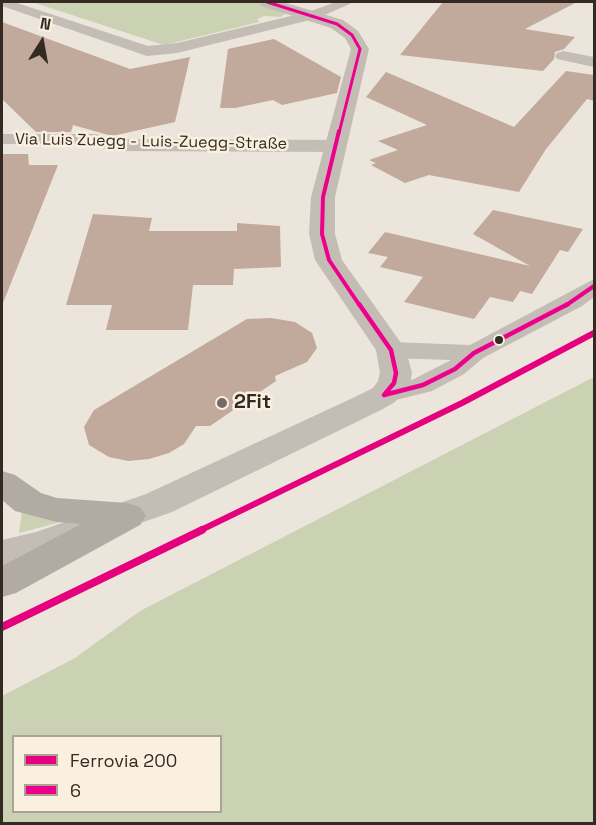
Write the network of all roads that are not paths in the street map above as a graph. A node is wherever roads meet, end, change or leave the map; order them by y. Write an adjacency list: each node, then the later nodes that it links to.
1 (2, 2): 4 (street)
2 (267, 2): 4 (street)
3 (347, 2): 4 (street)
4 (313, 15): 8 (street)
5 (563, 56): 6 (street)
6 (594, 62)
7 (2, 139): 8 (street, Via Luis Zuegg - Luis-Zuegg-Straße)
8 (337, 146): 10 (street)
9 (594, 286): 11 (street)
10 (391, 350): 11 (street); 12 (street)
11 (474, 353): 12 (street)
12 (384, 395): 14 (street)
13 (2, 483): 14 (main road)
14 (127, 516): 15 (street); 16 (main road)
15 (2, 553)
16 (2, 583)

